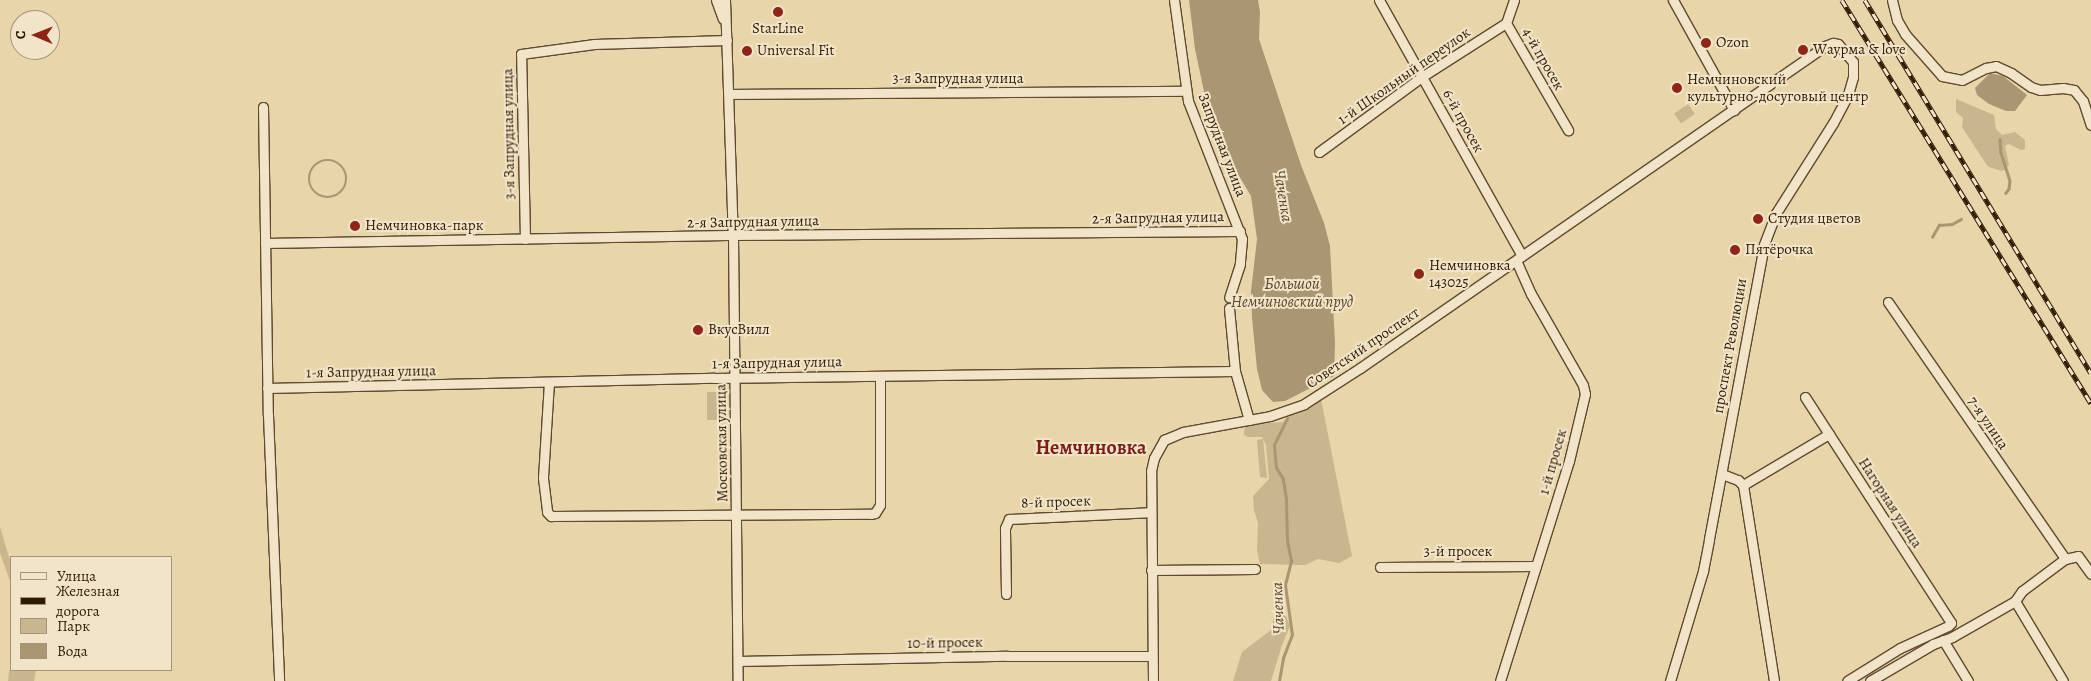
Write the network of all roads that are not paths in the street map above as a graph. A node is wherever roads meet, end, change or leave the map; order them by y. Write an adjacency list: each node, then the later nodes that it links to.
1 (716, 0): 9 (street, Московская улица)
2 (726, 0): 9 (street, Московская улица)
3 (1174, 0): 13 (street, Запрудная улица)
4 (1379, 0): 12 (street, 6-й просек)
5 (1514, 0): 8 (street, 4-й просек)
6 (1673, 0): 16 (street)
7 (1892, 0): 17 (street)
8 (1506, 23): 12 (street, 1-й Школьный переулок); 18 (street, 4-й просек)
9 (725, 25): 10 (street, Московская улица)
10 (727, 40): 14 (street, Московская улица); 22 (street, 3-я Запрудная улица)
11 (1833, 43): 16 (street, Советский проспект); 36 (street, проспект Революции)
12 (1423, 76): 19 (street, 1-й Школьный переулок); 24 (street, 6-й просек)
13 (1186, 91): 14 (street, 3-я Запрудная улица); 20 (street, Запрудная улица)
14 (730, 94): 21 (street, Московская улица)
15 (262, 106): 23 (street)
16 (1734, 110): 24 (street, Советский проспект)
17 (2091, 126)
18 (1568, 130)
19 (1319, 152)
20 (1240, 231): 21 (street, 2-я Запрудная улица); 25 (street, Запрудная улица)
21 (733, 236): 22 (street, 2-я Запрудная улица); 30 (street, Московская улица)
22 (525, 239): 23 (street, 2-я Запрудная улица)
23 (265, 244): 32 (street)
24 (1519, 259): 34 (street, Советский проспект); 41 (street, 1-й просек)
25 (1229, 297)
26 (1888, 302): 40 (street, 7-я улица)
27 (1229, 308): 28 (street)
28 (1235, 371): 29 (street, 1-я Запрудная улица); 34 (street)
29 (880, 376): 30 (street, 1-я Запрудная улица); 39 (street)
30 (734, 378): 31 (street, 1-я Запрудная улица); 39 (street, Московская улица)
31 (548, 382): 32 (street, 1-я Запрудная улица); 39 (street)
32 (267, 388): 52 (street)
33 (1805, 397): 35 (street, Нагорная улица)
34 (1249, 420): 38 (street, Советский проспект)
35 (1829, 434): 37 (street); 51 (street, Нагорная улица)
36 (1722, 474): 37 (street); 56 (street, проспект Революции)
37 (1743, 485): 57 (street)
38 (1150, 512): 44 (street, Советский проспект); 46 (street, 8-й просек)
39 (737, 516): 50 (street, Московская улица)
40 (2065, 560): 45 (street); 47 (street)
41 (1536, 566): 42 (street, 3-й просек); 55 (street, 1-й просек)
42 (1380, 567)
43 (1254, 569): 44 (street)
44 (1151, 570): 49 (street, Советский проспект)
45 (2091, 574)
46 (1006, 594)
47 (2015, 600): 48 (street); 61 (street)
48 (1944, 640): 59 (street); 60 (street)
49 (1152, 656): 50 (street, 10-й просек); 54 (street, Советский проспект)
50 (738, 661): 53 (street, Московская улица)
51 (1861, 673): 58 (street); 59 (street)
52 (279, 681)
53 (738, 681)
54 (1152, 681)
55 (1500, 681)
56 (1670, 681)
57 (1774, 681)
58 (1847, 681)
59 (1869, 681)
60 (1968, 681)
61 (2063, 681)

